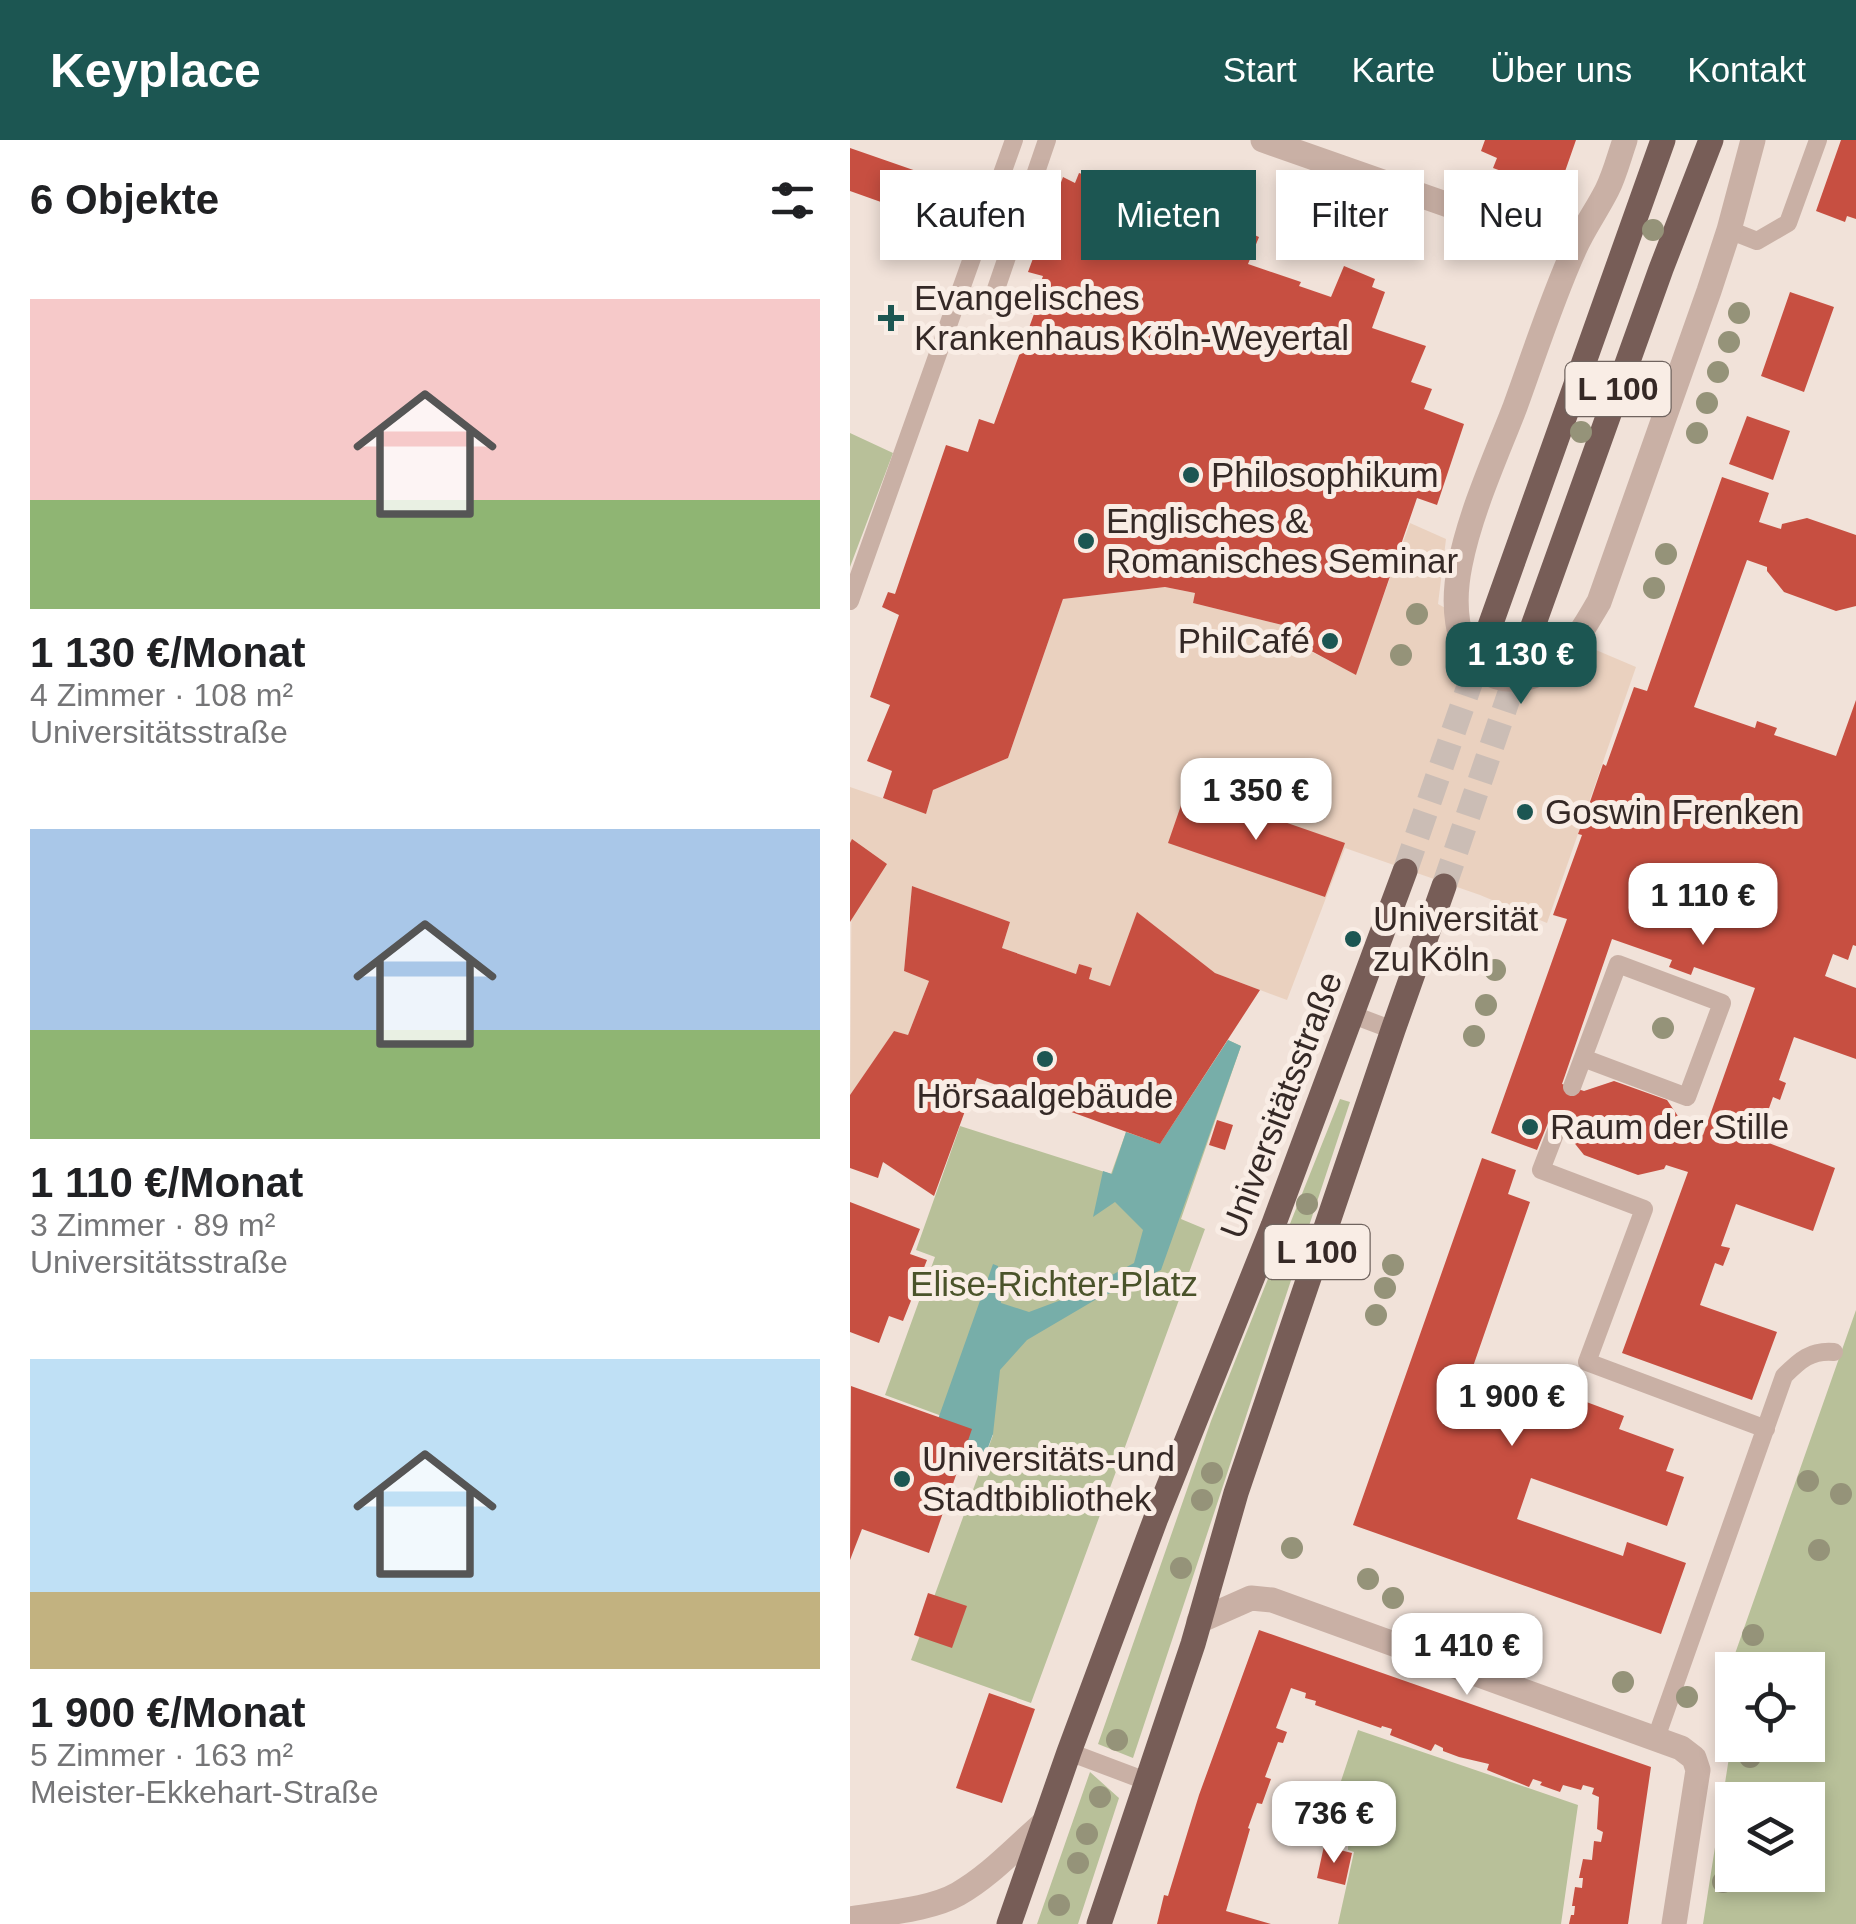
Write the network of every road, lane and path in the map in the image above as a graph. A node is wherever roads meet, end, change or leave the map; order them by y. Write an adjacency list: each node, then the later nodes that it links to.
1 (1014, 140): 14 (lane)
2 (1047, 140): 13 (lane)
3 (1263, 140): 9 (street)
4 (1625, 140): 11 (street)
5 (1663, 140): 15 (main road, L 100)
6 (1711, 140): 16 (main road, L 100)
7 (1753, 140): 10 (street)
8 (1818, 140): 10 (lane)
9 (1444, 203)
10 (1728, 230): 12 (street)
11 (1578, 242)
12 (1570, 260)
13 (995, 292)
14 (850, 600)
15 (1490, 626)
16 (1528, 640)
17 (1405, 871): 19 (main road, Universitätsstraße / L 100)
18 (1444, 886): 20 (main road, L 100)
19 (1353, 1015): 20 (lane); 28 (main road, Universitätsstraße / L 100)
20 (1393, 1030): 26 (main road, L 100)
21 (1583, 1058): 21 (lane); 22 (lane)
22 (1572, 1088)
23 (1558, 1126): 25 (lane)
24 (1834, 1352): 25 (lane)
25 (1766, 1429): 27 (lane)
26 (1199, 1621): 27 (street); 29 (main road, L 100)
27 (1656, 1738): 34 (street)
28 (1068, 1752): 29 (lane); 30 (main road, Universitätsstraße / L 100)
29 (1146, 1781): 33 (main road, L 100)
30 (1044, 1823): 31 (street); 32 (main road, Universitätsstraße / L 100)
31 (850, 1919)
32 (1010, 1924)
33 (1099, 1924)
34 (1674, 1924)

